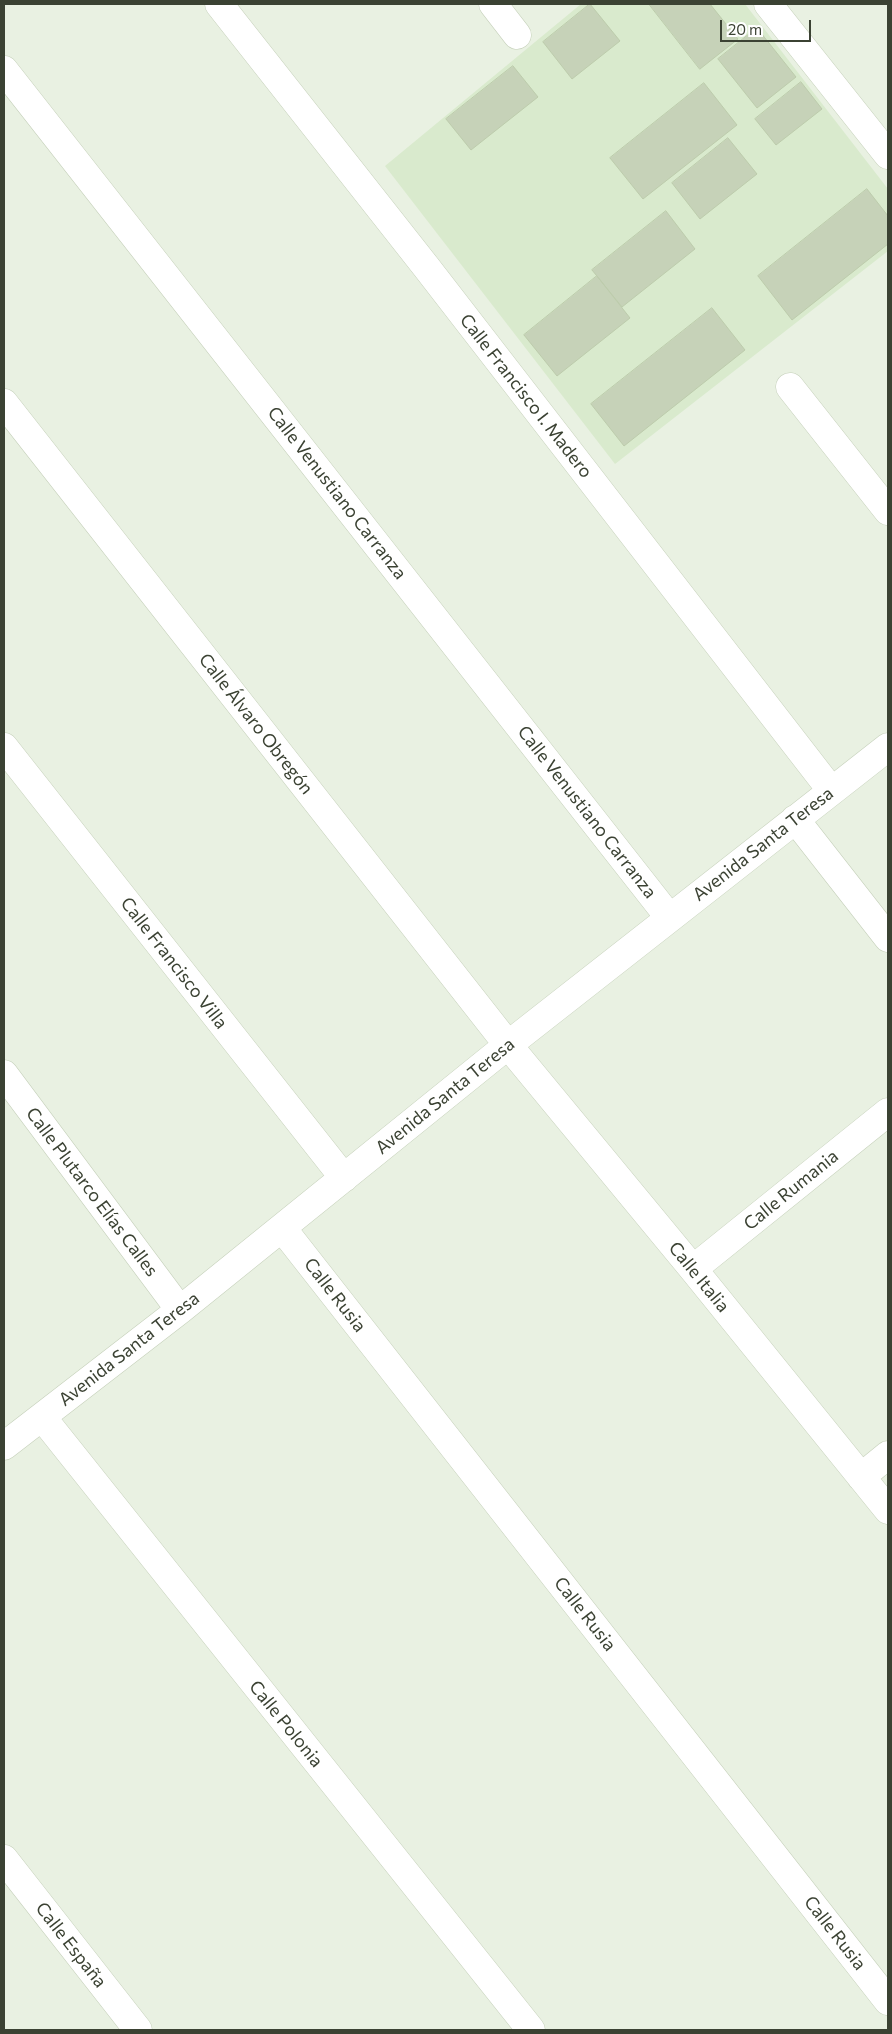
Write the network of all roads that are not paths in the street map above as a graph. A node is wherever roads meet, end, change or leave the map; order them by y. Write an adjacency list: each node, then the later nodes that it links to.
1 (218, 4): 12 (street, Calle Francisco I. Madero)
2 (492, 4): 4 (street)
3 (768, 4): 6 (street)
4 (518, 35)
5 (4, 70): 14 (street, Calle Venustiano Carranza)
6 (888, 155)
7 (790, 387): 9 (street)
8 (4, 403): 16 (street, Calle Álvaro Obregón)
9 (888, 512)
10 (4, 747): 19 (street, Calle Francisco Villa)
11 (888, 747): 12 (street, Avenida Santa Teresa)
12 (831, 790): 13 (street, Avenida Santa Teresa)
13 (794, 819): 14 (street, Avenida Santa Teresa); 15 (street)
14 (669, 917): 16 (street, Avenida Santa Teresa)
15 (888, 938)
16 (508, 1045): 19 (street, Avenida Santa Teresa); 21 (street, Calle Italia)
17 (4, 1074): 22 (street, Calle Plutarco Elías Calles)
18 (888, 1112): 21 (street, Calle Rumania)
19 (344, 1178): 20 (street, Avenida Santa Teresa)
20 (282, 1228): 22 (street, Avenida Santa Teresa); 29 (street, Calle Rusia)
21 (693, 1269): 26 (street, Calle Italia)
22 (180, 1310): 23 (street, Avenida Santa Teresa)
23 (42, 1417): 24 (street, Avenida Santa Teresa); 31 (street, Calle Polonia)
24 (8, 1435)
25 (888, 1455): 26 (street)
26 (861, 1477): 27 (street, Calle Italia)
27 (888, 1510)
28 (4, 1860): 30 (street, Calle España)
29 (888, 2001)
30 (138, 2030)
31 (530, 2030)

